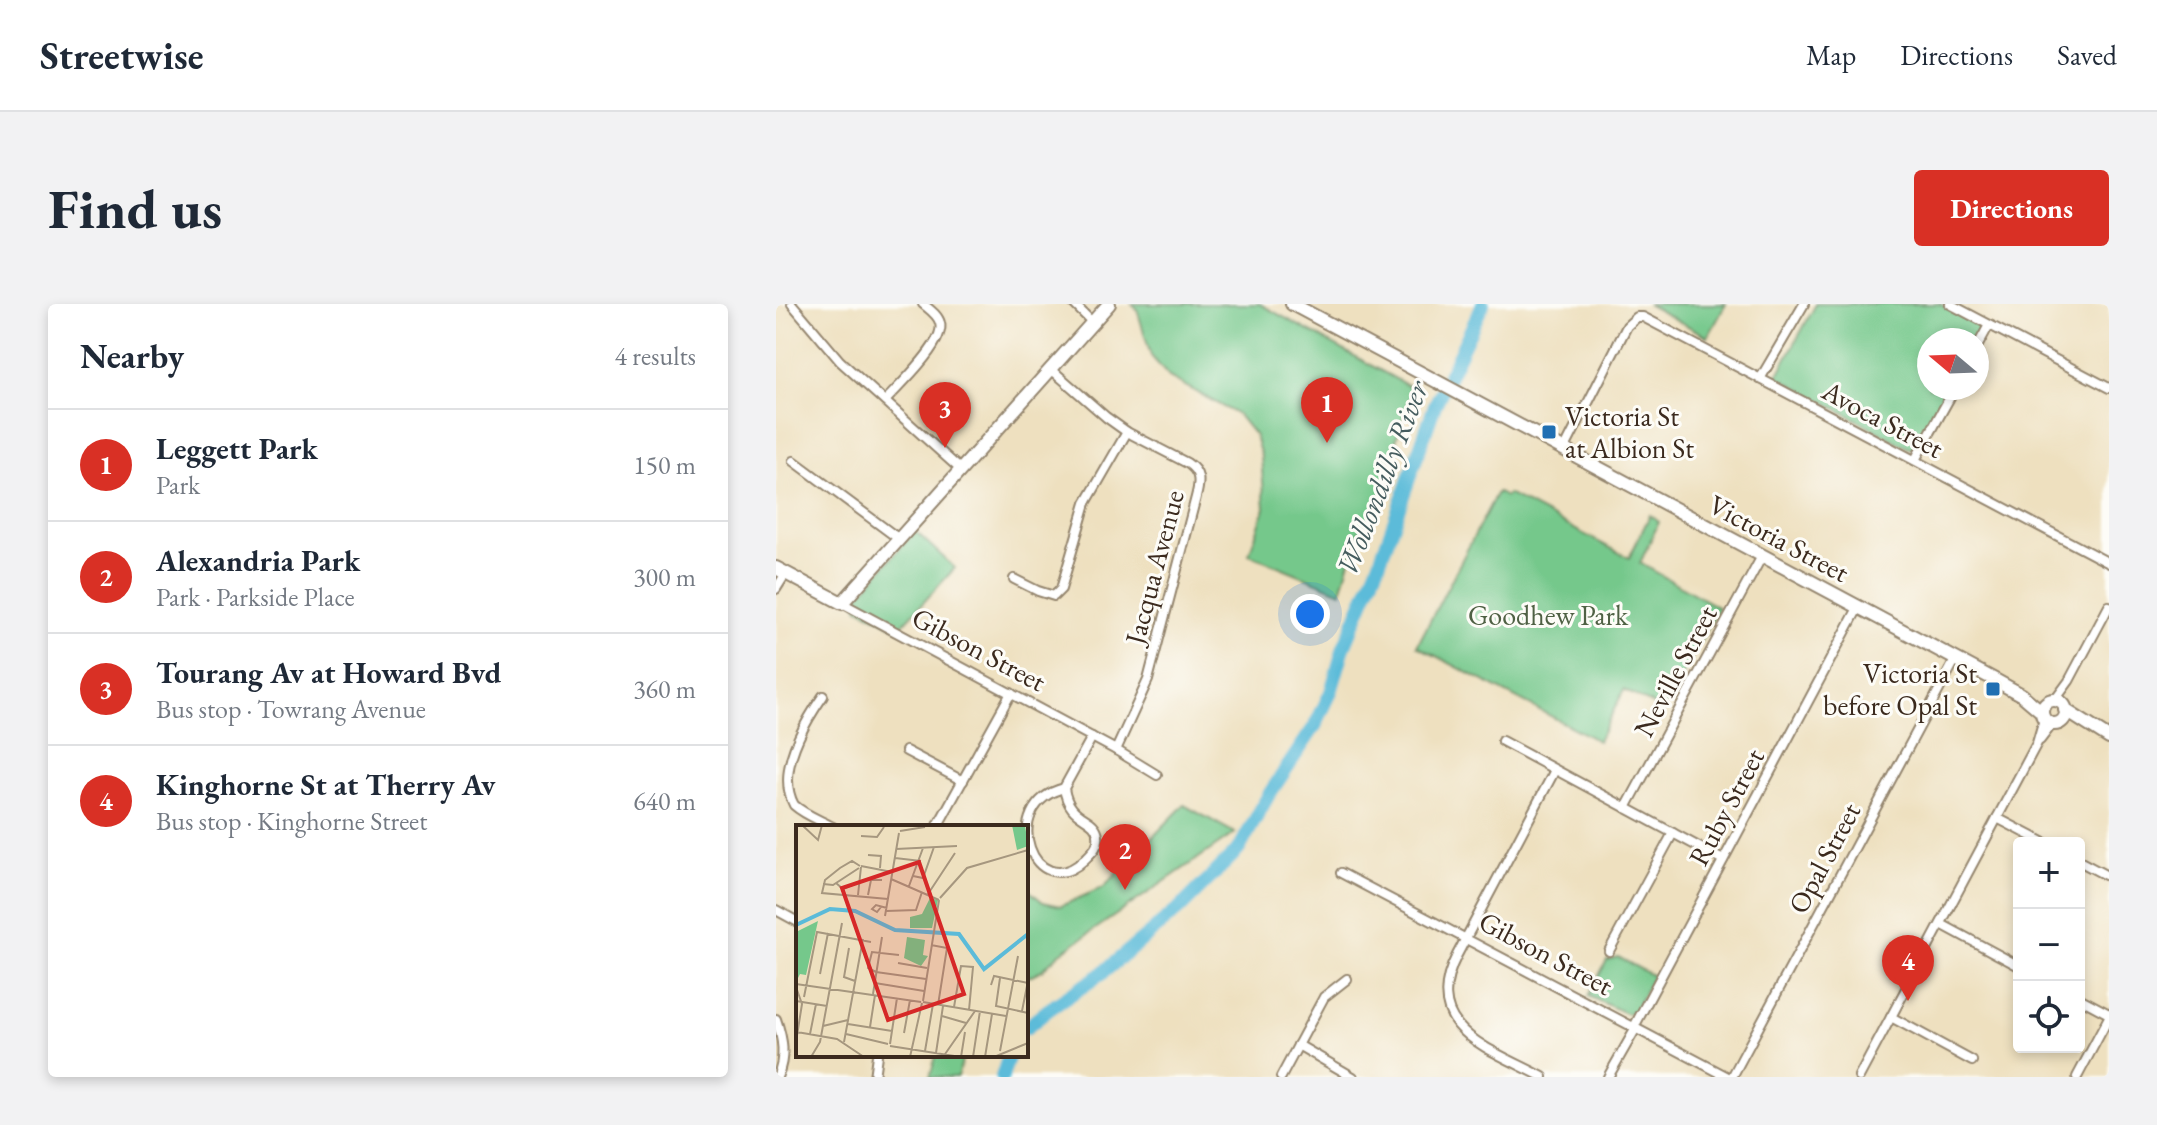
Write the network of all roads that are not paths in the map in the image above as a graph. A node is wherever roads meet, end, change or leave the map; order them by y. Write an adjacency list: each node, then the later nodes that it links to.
1 (792, 304): 15 (street)
2 (923, 304): 15 (street)
3 (1074, 304): 8 (street)
4 (1109, 304): 8 (main road)
5 (1292, 304): 17 (main road, Victoria Street)
6 (1804, 304): 12 (street)
7 (1950, 304): 9 (street)
8 (1092, 322): 11 (main road)
9 (1989, 325): 10 (street); 13 (street)
10 (1987, 328)
11 (1051, 369): 16 (street, Jacqua Avenue); 20 (main road)
12 (1760, 379): 17 (street, Avoca Street); 18 (street, Avoca Street)
13 (2109, 388)
14 (1948, 400): 18 (street)
15 (885, 401): 20 (street)
16 (1127, 432): 25 (street); 38 (street, Jacqua Avenue)
17 (1564, 450): 22 (main road, Victoria Street)
18 (1915, 460): 23 (street, Avoca Street)
19 (794, 461): 21 (street)
20 (961, 470): 21 (main road)
21 (899, 539): 27 (main road)
22 (1762, 556): 29 (main road, Victoria Street); 44 (street, Neville Street)
23 (2109, 563)
24 (781, 570): 26 (street); 27 (main road, Gibson Street)
25 (1014, 579)
26 (776, 589)
27 (842, 603): 32 (street, Gibson Street)
28 (2109, 606): 30 (street)
29 (1858, 608): 31 (main road, Victoria Street); 52 (street, Ruby Street)
30 (2106, 620): 34 (street)
31 (1955, 660): 34 (main road, Victoria Street); 77 (street, Opal Street)
32 (1011, 693): 35 (street, Gibson Street); 42 (street)
33 (823, 696): 46 (street)
34 (2054, 712): 36 (main road, Victoria Street); 45 (street)
35 (1092, 737): 38 (street, Gibson Street); 43 (street)
36 (2109, 737)
37 (1502, 741): 40 (street)
38 (1116, 750): 41 (street, Gibson Street)
39 (906, 751): 42 (street)
40 (1555, 770): 44 (street); 59 (street)
41 (1157, 775)
42 (963, 781): 47 (street)
43 (1064, 788): 48 (street); 50 (street)
44 (1626, 808): 49 (street)
45 (1997, 818): 51 (street); 58 (street)
46 (829, 825)
47 (938, 825)
48 (1028, 827)
49 (1673, 833): 52 (street); 60 (street)
50 (1028, 834)
51 (2033, 837)
52 (1723, 860): 67 (street, Ruby Street)
53 (2085, 864): 55 (street)
54 (1341, 873): 59 (street, Gibson Street)
55 (2109, 877)
56 (776, 910): 57 (street)
57 (796, 921)
58 (1941, 924): 61 (street); 65 (street)
59 (1466, 937): 67 (street, Gibson Street); 75 (street)
60 (1609, 951)
61 (2013, 963)
62 (1347, 979): 68 (street)
63 (2085, 1001): 64 (street)
64 (2109, 1015): 79 (street)
65 (1891, 1017): 70 (street); 78 (street)
66 (776, 1019): 71 (street)
67 (1635, 1027): 76 (street, Ruby Street); 77 (street, Gibson Street)
68 (1298, 1045): 73 (street); 74 (street)
69 (877, 1057): 72 (street)
70 (1972, 1061)
71 (777, 1077)
72 (874, 1077)
73 (1281, 1077)
74 (1353, 1077)
75 (1543, 1077)
76 (1608, 1077)
77 (1730, 1077)
78 (1859, 1077)
79 (2077, 1077)

